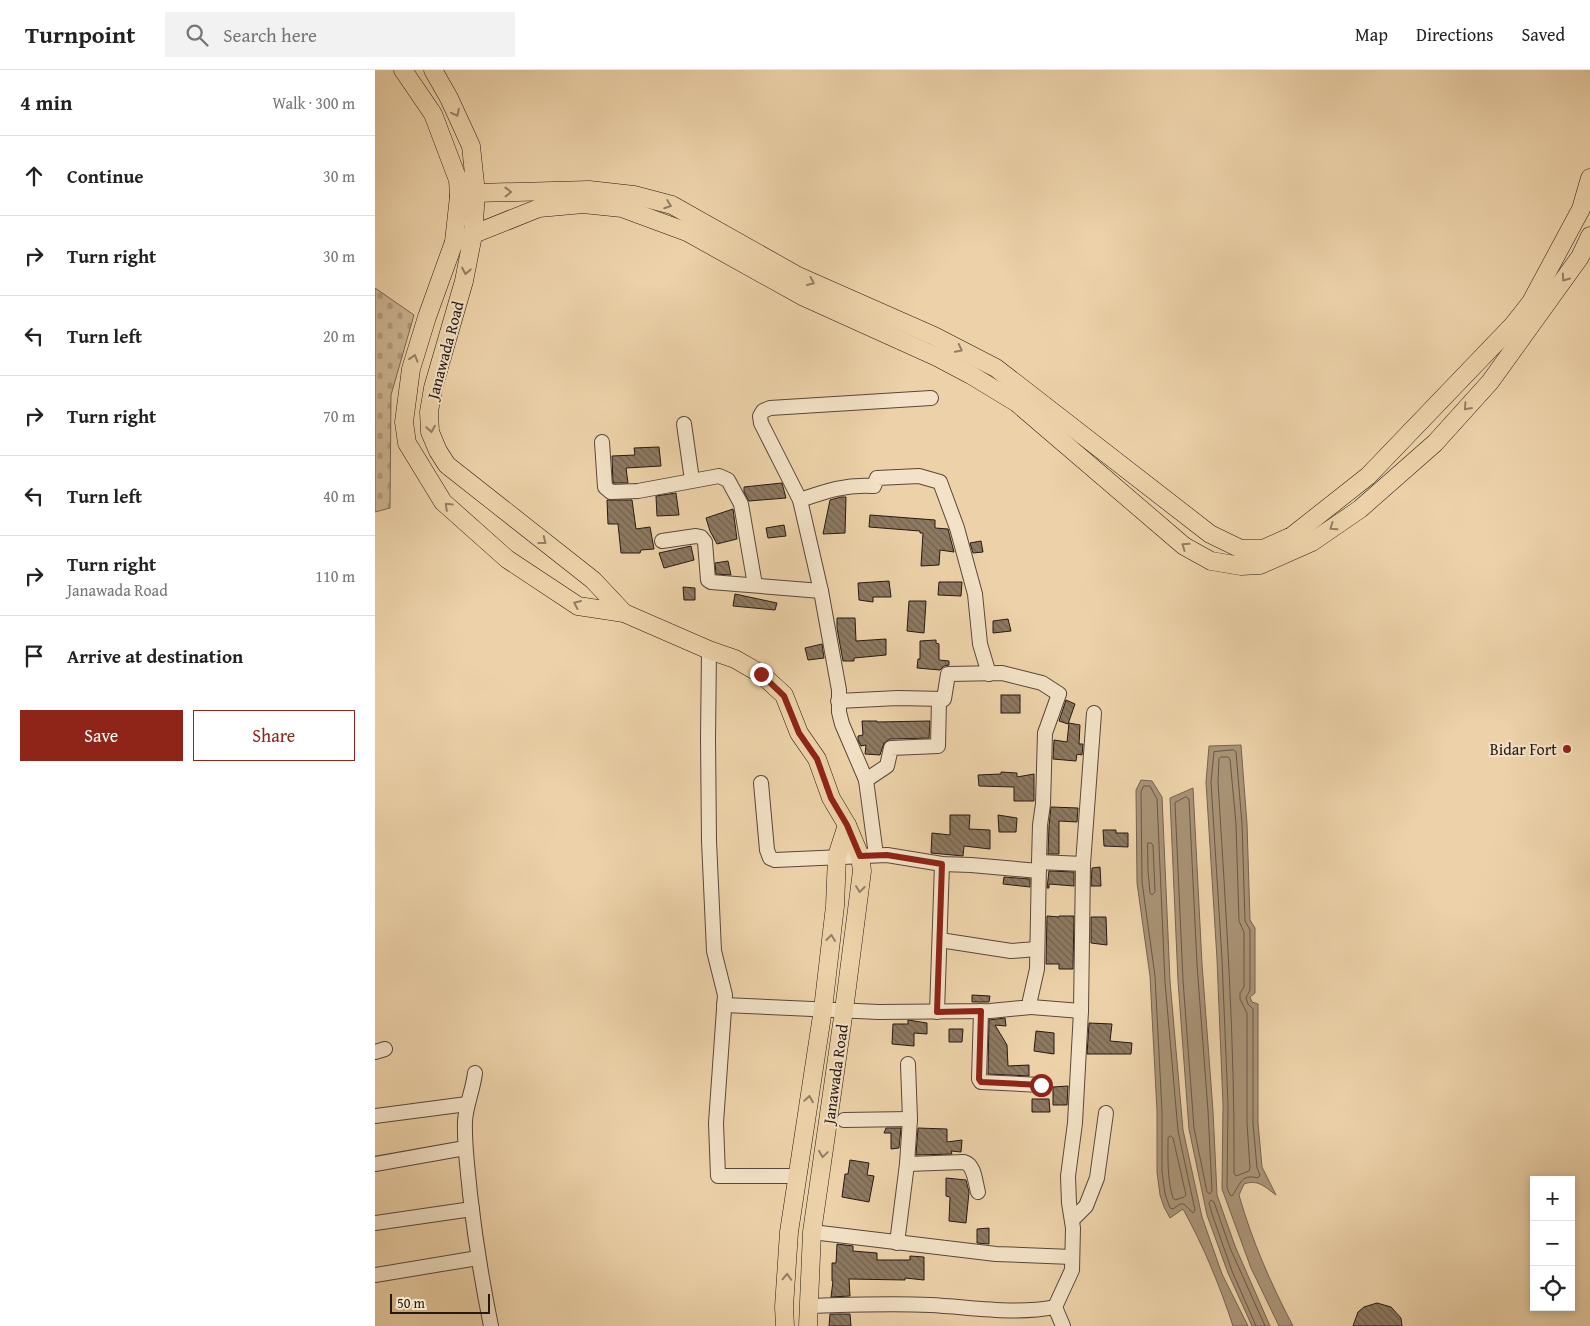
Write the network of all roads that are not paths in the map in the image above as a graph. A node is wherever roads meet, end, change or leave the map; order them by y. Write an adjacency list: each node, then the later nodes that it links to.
1 (403, 70): 4 (main road, Janawada Road)
2 (435, 71): 4 (main road, Janawada Road, one-way to 4)
3 (1590, 178): 12 (main road)
4 (468, 194): 5 (main road, Janawada Road); 7 (main road, Janawada Road); 12 (main road, one-way to 12)
5 (473, 235): 7 (main road); 14 (main road, one-way to 5); 18 (main road, Janawada Road, one-way to 18)
6 (1590, 236): 14 (main road, one-way to 14)
7 (454, 242): 18 (main road, Janawada Road, one-way to 7)
8 (931, 398): 13 (street)
9 (684, 424): 11 (street)
10 (602, 442): 11 (street)
11 (692, 480): 16 (street)
12 (1347, 493): 14 (main road)
13 (800, 500): 17 (street); 20 (street)
14 (1360, 509)
15 (662, 541): 16 (street)
16 (755, 585): 17 (street)
17 (821, 592): 22 (street)
18 (625, 613): 19 (main road, Janawada Road)
19 (709, 650): 26 (main road, Janawada Road); 34 (street)
20 (989, 674): 21 (street); 31 (street)
21 (939, 698): 22 (street); 24 (street)
22 (837, 701): 24 (street)
23 (1093, 713): 30 (street)
24 (866, 780): 28 (street)
25 (761, 783): 27 (street)
26 (847, 825): 27 (main road, Janawada Road); 28 (main road, Janawada Road)
27 (837, 856): 28 (street); 36 (main road, Janawada Road, one-way to 27)
28 (868, 856): 29 (street); 37 (main road, Janawada Road, one-way to 37)
29 (942, 864): 31 (street); 32 (street)
30 (1083, 864): 31 (street); 39 (street)
31 (1039, 867): 33 (street)
32 (941, 940): 33 (street); 40 (street)
33 (1037, 949): 35 (street)
34 (724, 1005): 36 (street); 52 (street)
35 (1031, 1007): 38 (street); 39 (street)
36 (823, 1009): 37 (street); 52 (main road, Janawada Road, one-way to 36)
37 (844, 1010): 40 (street); 57 (main road, Janawada Road, one-way to 57)
38 (981, 1011): 40 (street); 43 (street)
39 (1081, 1011): 55 (street)
40 (937, 1012)
41 (908, 1064): 47 (street)
42 (475, 1073): 44 (street)
43 (1041, 1085)
44 (467, 1104): 46 (street); 49 (street)
45 (1107, 1113): 55 (street)
46 (375, 1116)
47 (910, 1119): 48 (street); 51 (street)
48 (844, 1120)
49 (465, 1148): 50 (street); 54 (street)
50 (375, 1164)
51 (907, 1164): 53 (street); 58 (street)
52 (797, 1176): 65 (main road, Janawada Road, one-way to 52)
53 (978, 1192)
54 (472, 1209): 56 (street); 60 (street)
55 (1072, 1220): 59 (street)
56 (375, 1222)
57 (812, 1232): 58 (street); 62 (main road, Janawada Road)
58 (897, 1243): 59 (street)
59 (1072, 1257): 63 (street)
60 (477, 1258): 61 (street); 64 (street)
61 (375, 1275)
62 (807, 1306): 63 (street); 66 (main road, Janawada Road)
63 (1055, 1306): 67 (street)
64 (491, 1326)
65 (785, 1326)
66 (808, 1326)
67 (1063, 1326)

